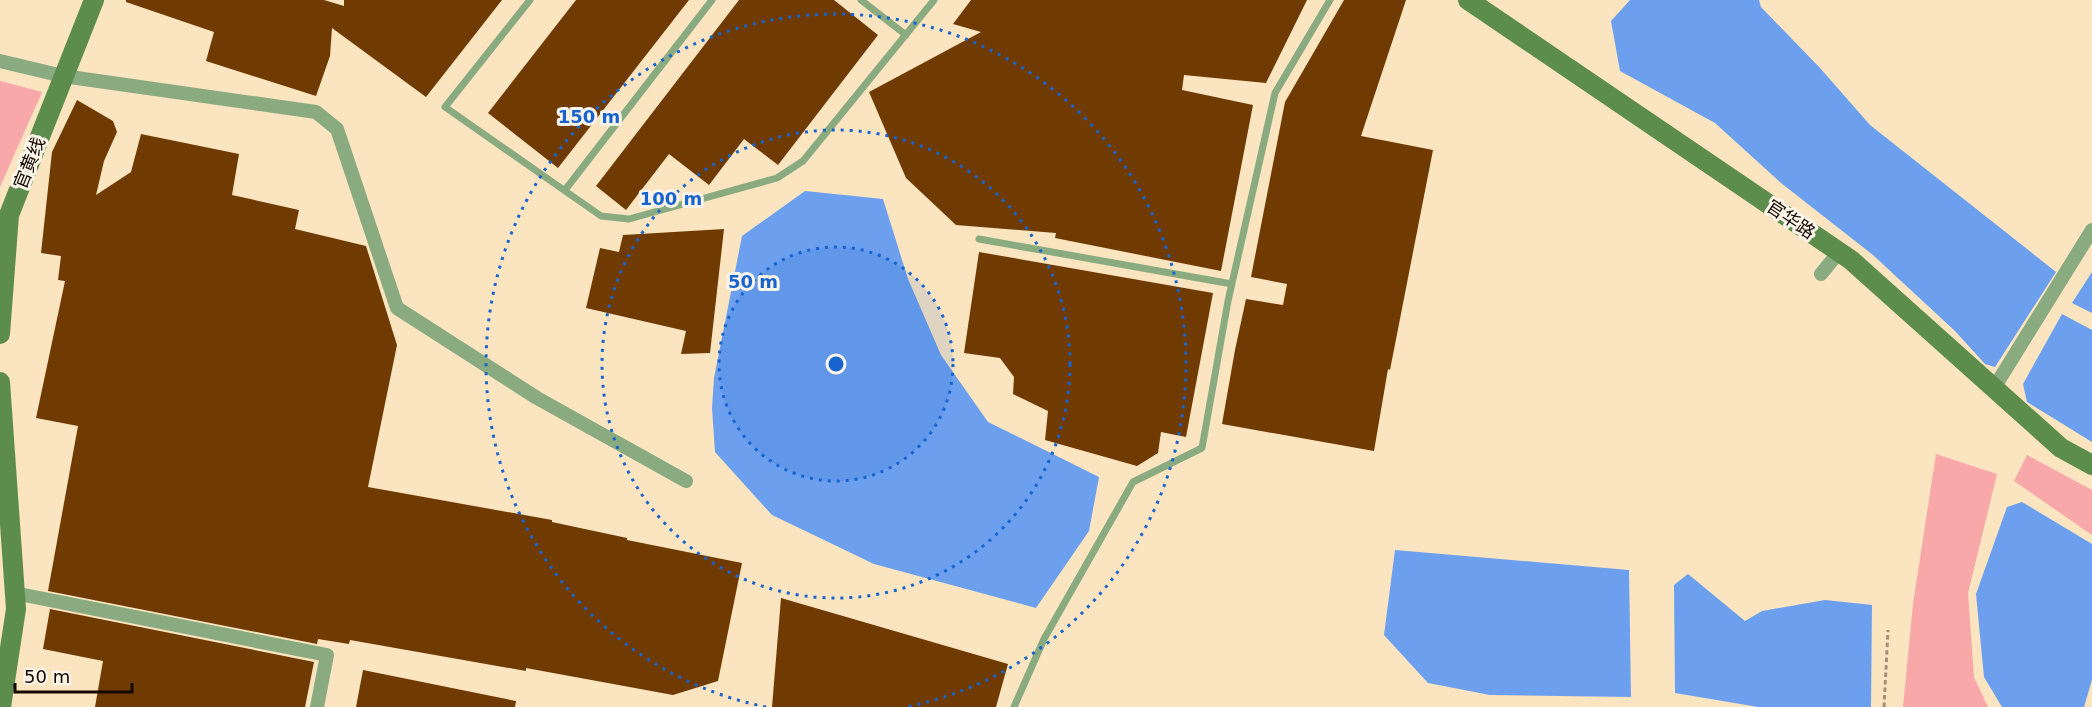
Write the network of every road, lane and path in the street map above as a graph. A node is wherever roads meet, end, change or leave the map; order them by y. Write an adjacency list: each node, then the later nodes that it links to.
1 (94, 0): 10 (main road, 官黄线)
2 (530, 0): 11 (lane)
3 (712, 0): 11 (lane)
4 (861, 0): 8 (lane)
5 (934, 0): 8 (lane)
6 (1330, 0): 16 (lane)
7 (1468, 0): 14 (main road, 官华路)
8 (906, 35): 11 (lane)
9 (0, 61): 10 (street)
10 (63, 76): 17 (main road, 官黄线); 21 (street)
11 (565, 190)
12 (2092, 230): 19 (street)
13 (979, 239): 16 (lane)
14 (1839, 252): 15 (street); 19 (main road, 官华路)
15 (1821, 274)
16 (1232, 284): 26 (lane)
17 (0, 334)
18 (0, 382): 22 (main road)
19 (1994, 388): 20 (main road, 官华路)
20 (2092, 465)
21 (686, 481)
22 (14, 593): 24 (main road); 25 (street)
23 (1888, 630): 27 (path)
24 (1, 707)
25 (317, 707)
26 (1014, 707)
27 (1884, 707)

